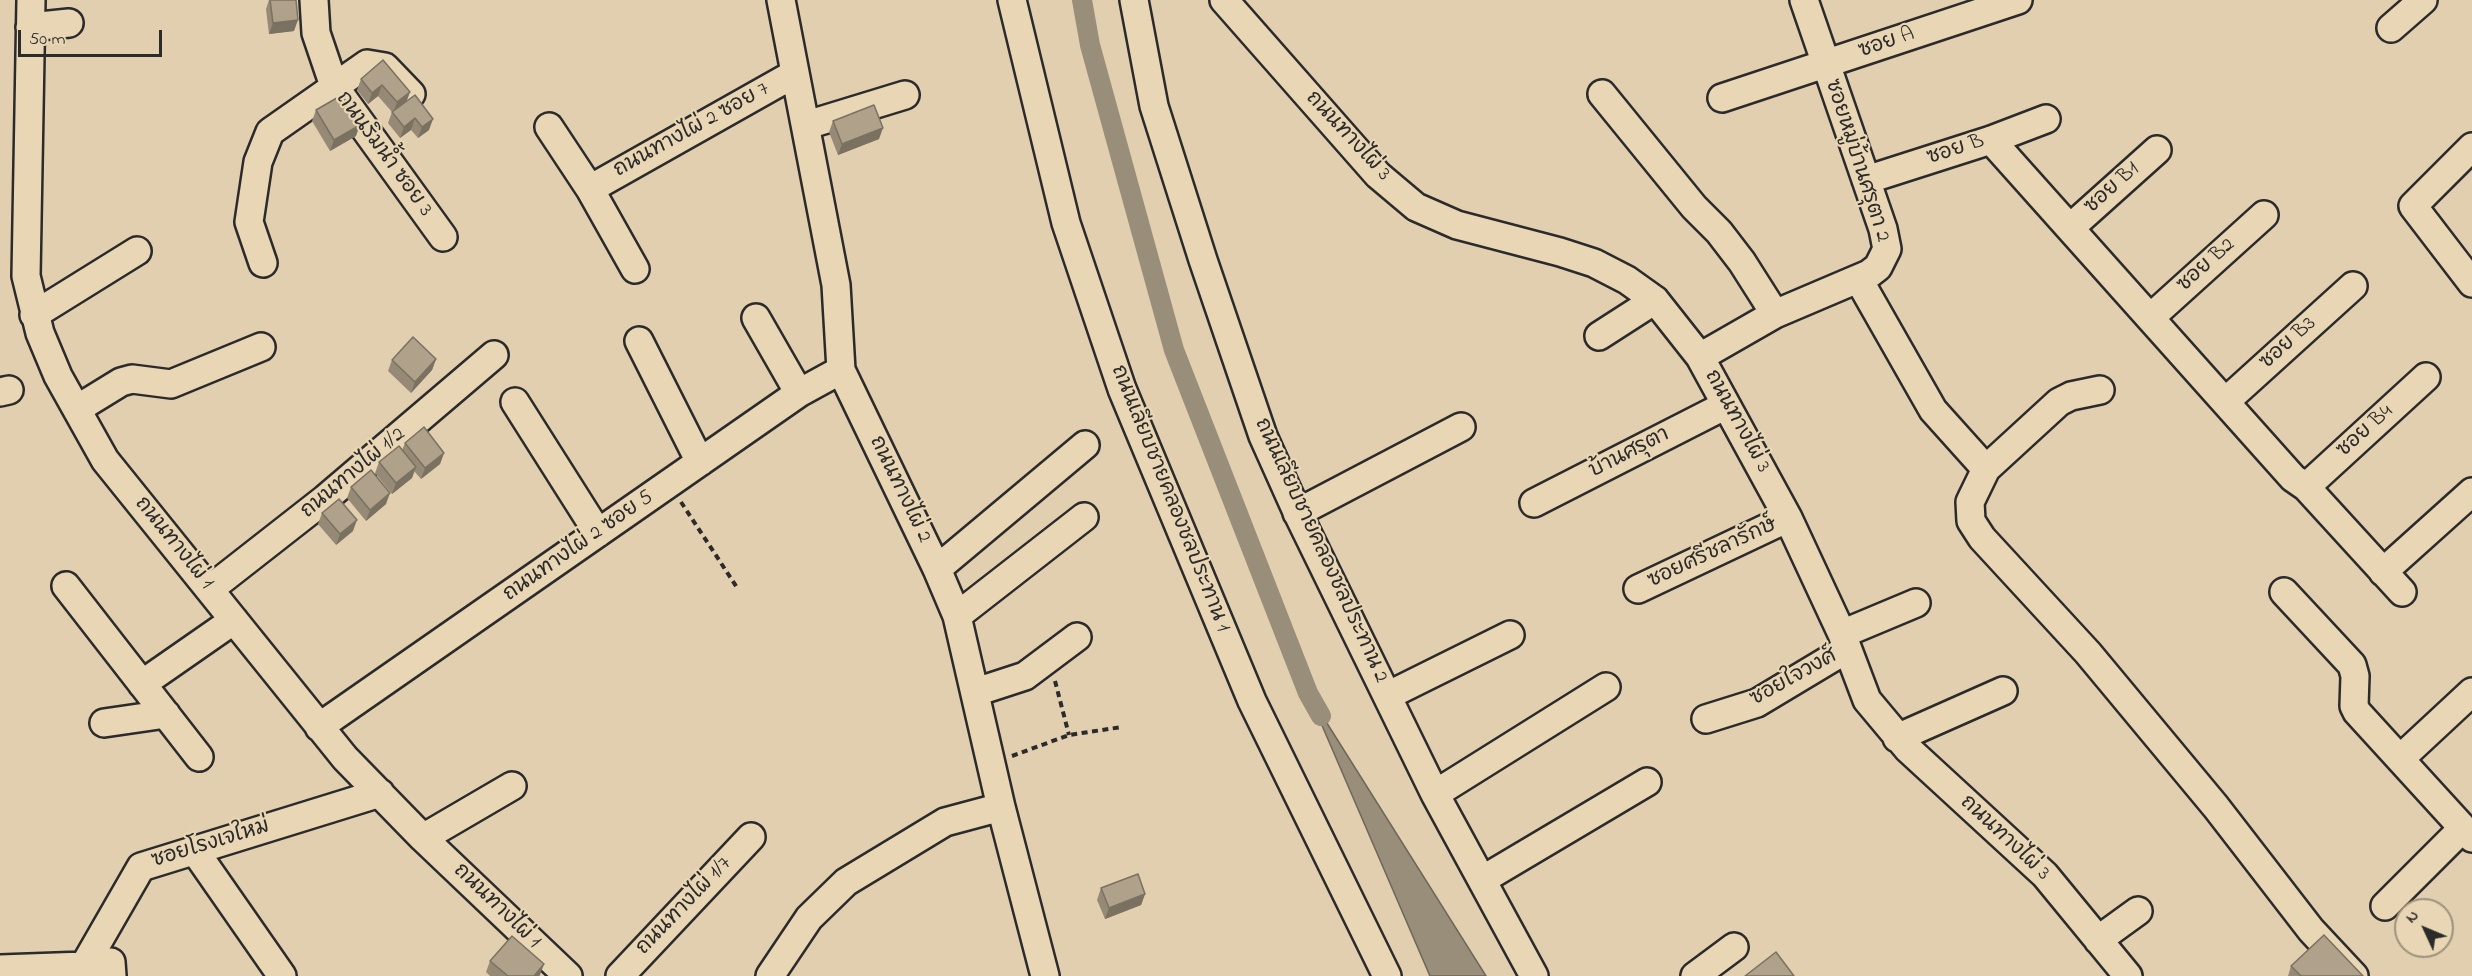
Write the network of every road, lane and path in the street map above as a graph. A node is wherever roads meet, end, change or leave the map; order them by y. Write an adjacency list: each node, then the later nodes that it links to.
1 (31, 0): 11 (street, ถนนทางไผ่ 1)
2 (314, 0): 15 (street, ถนนริมน้ำ ซอย 3)
3 (782, 0): 14 (street, ถนนทางไผ่ 2)
4 (1012, 0): 120 (street, ถนนเลียบชายคลองชลประทาน 1)
5 (1134, 0): 63 (street, ถนนเลียบชายคลองชลประทาน 2)
6 (1224, 0): 37 (street, ถนนทางไผ่ 3)
7 (1804, 0): 13 (street, ซอยหมู่บ้านศรุตา 2)
8 (2018, 0): 13 (street, ซอย A)
9 (2423, 0): 12 (street)
10 (69, 23): 11 (street)
11 (30, 27): 39 (street, ถนนทางไผ่ 1)
12 (2391, 28)
13 (1825, 65): 19 (street, ซอย A); 26 (street, ซอยหมู่บ้านศรุตา 2)
14 (794, 74): 21 (street, ถนนทางไผ่ 2); 27 (street, ถนนทางไผ่ 2 ซอย 7)
15 (334, 86): 16 (street); 30 (street, ถนนริมน้ำ ซอย 3); 32 (street)
16 (411, 94)
17 (1602, 94): 38 (street)
18 (905, 95): 21 (street)
19 (1722, 98)
20 (2046, 119): 23 (street, ซอย B)
21 (807, 125): 47 (street, ถนนทางไผ่ 2)
22 (549, 127): 27 (street)
23 (1991, 140): 26 (street, ซอย B); 29 (street)
24 (2472, 147): 35 (street)
25 (2157, 150): 29 (street, ซอย B1)
26 (1866, 180): 34 (street, ซอยหมู่บ้านศรุตา 2)
27 (590, 189): 33 (street)
28 (2264, 215): 41 (street, ซอย B2)
29 (2070, 228): 41 (street)
30 (443, 237)
31 (137, 251): 39 (street)
32 (263, 263)
33 (635, 269)
34 (1859, 280): 38 (street, ซอยหมู่บ้านศรุตา 2); 58 (street)
35 (2472, 284)
36 (2353, 286): 52 (street, ซอย B3)
37 (1655, 300): 42 (street); 46 (street, ถนนทางไผ่ 3)
38 (1774, 314): 46 (street, ซอยหมู่บ้านศรุตา 2)
39 (34, 315): 54 (street, ถนนทางไผ่ 1)
40 (756, 318): 50 (street)
41 (2150, 318): 52 (street)
42 (1599, 336)
43 (639, 341): 57 (street)
44 (261, 347): 54 (street)
45 (494, 355): 71 (street, ถนนทางไผ่ 1/2)
46 (1700, 357): 53 (street, ถนนทางไผ่ 3)
47 (841, 370): 50 (street, ถนนทางไผ่ 2 ซอย 5); 67 (street, ถนนทางไผ่ 2)
48 (2426, 377): 60 (street, ซอย B4)
49 (2100, 390): 58 (street)
50 (799, 393): 57 (street, ถนนทางไผ่ 2 ซอย 5)
51 (514, 402): 66 (street)
52 (2225, 402): 60 (street)
53 (1726, 405): 62 (street, บ้านศรุตา); 65 (street, ถนนทางไผ่ 3)
54 (77, 409): 71 (street, ถนนทางไผ่ 1)
55 (1461, 427): 63 (street)
56 (1085, 445): 67 (street)
57 (700, 462): 59 (street, ถนนทางไผ่ 2 ซอย 5)
58 (1986, 469): 124 (street)
59 (669, 484): 66 (street, ถนนทางไผ่ 2 ซอย 5); 70 (path)
60 (2306, 487): 68 (street)
61 (2472, 492): 68 (street)
62 (1534, 503)
63 (1297, 513): 87 (street, ถนนเลียบชายคลองชลประทาน 2)
64 (1084, 517): 76 (street)
65 (1788, 518): 72 (street, ซอยศรีชลารักษ์); 80 (street, ถนนทางไผ่ 3)
66 (598, 533): 91 (street, ถนนทางไผ่ 2 ซอย 5)
67 (937, 569): 76 (street, ถนนทางไผ่ 2)
68 (2383, 572): 74 (street)
69 (66, 586): 82 (street)
70 (738, 588)
71 (210, 589): 77 (street, ถนนทางไผ่ 1)
72 (1638, 589)
73 (2284, 592): 96 (street)
74 (2402, 592)
75 (1916, 603): 80 (street, ซอยใจวงศ์)
76 (957, 616): 85 (street, ถนนทางไผ่ 2)
77 (234, 620): 82 (street); 91 (street, ถนนทางไผ่ 1)
78 (1510, 635): 87 (street)
79 (1077, 637): 81 (street)
80 (1844, 642): 89 (street, ซอยใจวงศ์); 94 (street, ถนนทางไผ่ 3)
81 (1050, 657): 85 (street); 93 (path)
82 (142, 684): 88 (street)
83 (1606, 687): 101 (street)
84 (2003, 691): 94 (street)
85 (976, 692): 97 (street, ถนนทางไผ่ 2)
86 (2472, 692): 96 (street)
87 (1387, 696): 101 (street, ถนนเลียบชายคลองชลประทาน 2)
88 (166, 714): 90 (street); 95 (street)
89 (1706, 719)
90 (104, 723)
91 (319, 727): 100 (street, ถนนทางไผ่ 1)
92 (1122, 727): 93 (path)
93 (1069, 735): 97 (path)
94 (1897, 738): 110 (street, ถนนทางไผ่ 3)
95 (199, 757)
96 (2401, 758): 103 (street)
97 (991, 764): 102 (street, ถนนทางไผ่ 2)
98 (1647, 782): 107 (street)
99 (512, 786): 105 (street)
100 (380, 793): 105 (street, ถนนทางไผ่ 1); 106 (street, ซอยโรงเจใหม่)
101 (1436, 794): 107 (street, ถนนเลียบชายคลองชลประทาน 2)
102 (1001, 807): 118 (street); 119 (street, ถนนทางไผ่ 2)
103 (2468, 833): 108 (street)
104 (751, 837): 117 (street, ถนนทางไผ่ 1/7)
105 (423, 838): 116 (street, ถนนทางไผ่ 1)
106 (195, 851): 112 (street, ซอยโรงเจใหม่); 115 (street)
107 (1482, 880): 121 (street, ถนนเลียบชายคลองชลประทาน 2)
108 (2385, 906)
109 (2138, 911): 110 (street)
110 (2098, 940): 123 (street, ถนนทางไผ่ 3)
111 (1734, 947): 122 (street)
112 (84, 966): 113 (street); 114 (street)
113 (16, 971)
114 (112, 976)
115 (282, 976)
116 (568, 976)
117 (620, 976)
118 (770, 976)
119 (1045, 976)
120 (1387, 976)
121 (1534, 976)
122 (1695, 976)
123 (2128, 976)
124 (2354, 976)

